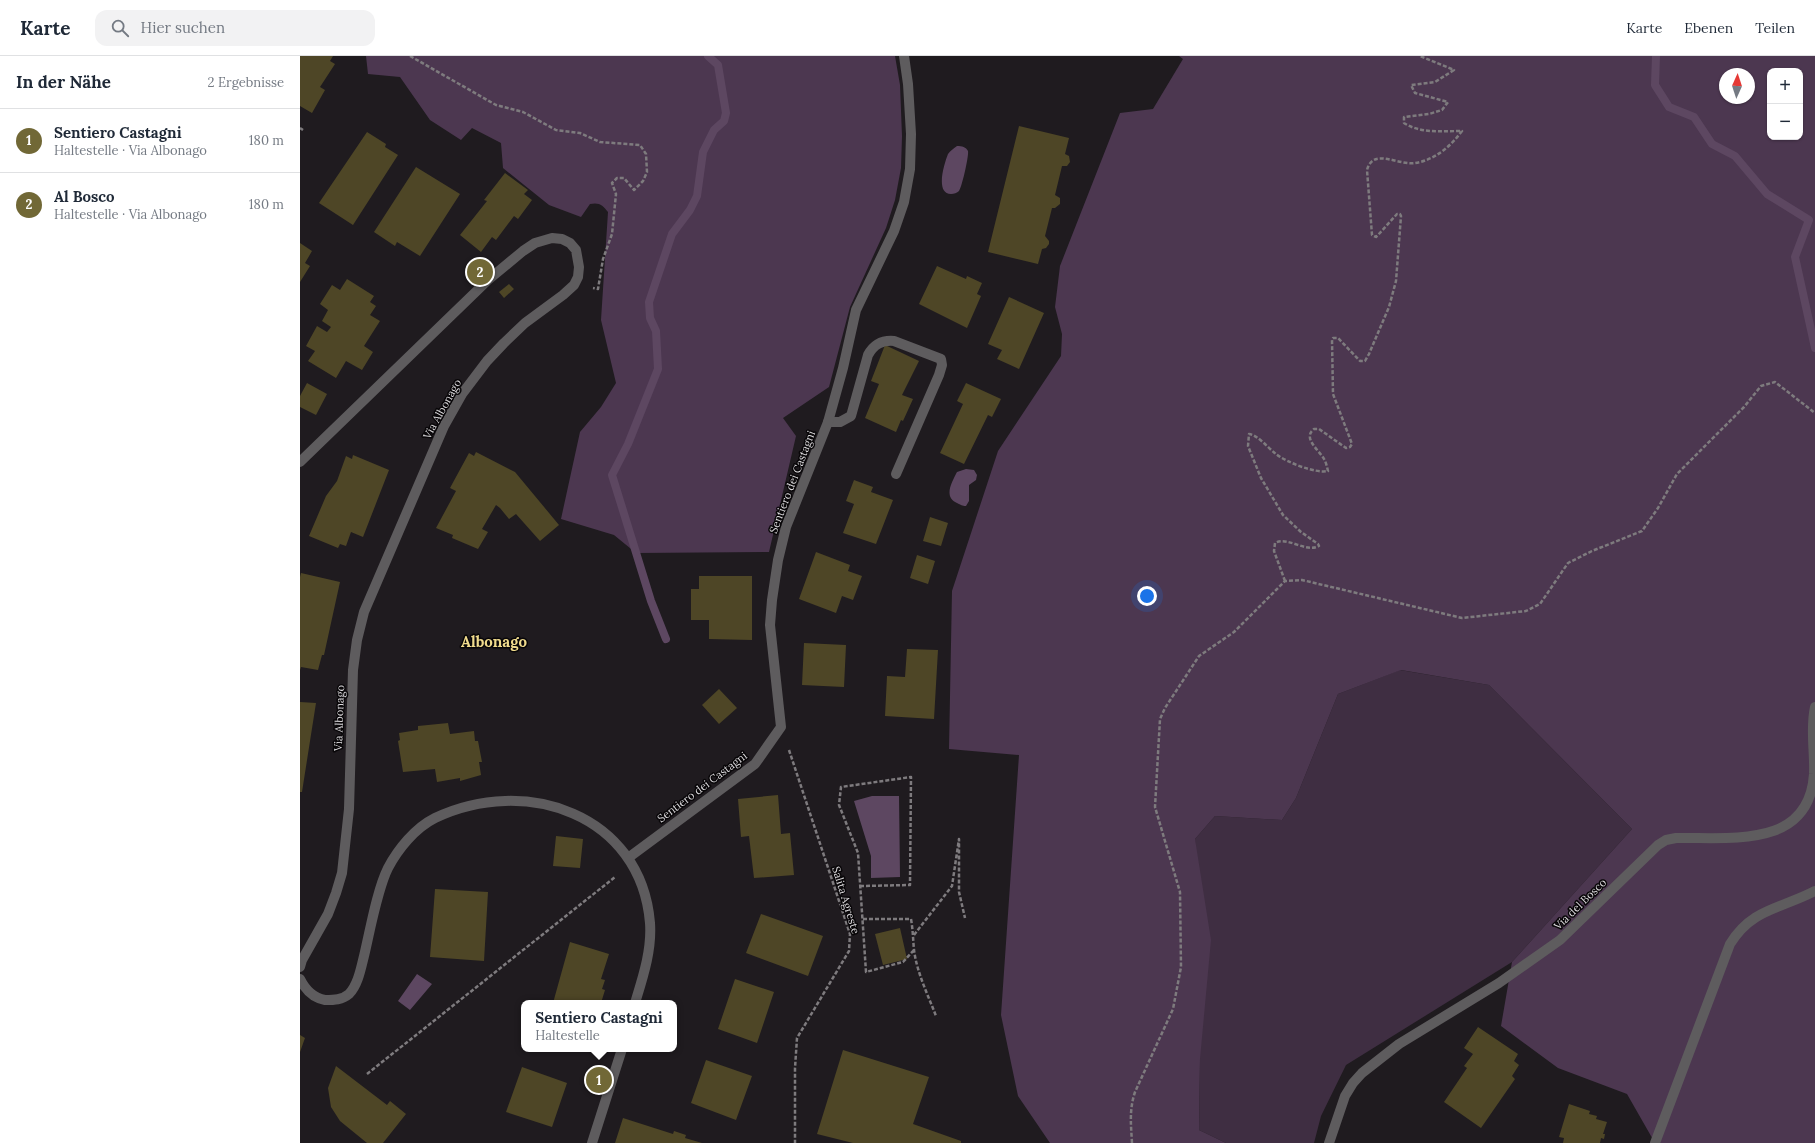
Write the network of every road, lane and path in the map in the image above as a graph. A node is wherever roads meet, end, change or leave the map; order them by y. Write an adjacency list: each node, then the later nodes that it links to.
1 (410, 56): 4 (path)
2 (904, 56): 8 (street, Sentiero dei Castagni)
3 (1420, 56): 11 (path)
4 (603, 259)
5 (942, 360): 6 (street); 8 (street); 10 (street)
6 (952, 365)
7 (1815, 413): 11 (path)
8 (828, 422): 13 (street, Sentiero dei Castagni)
9 (300, 462): 21 (street, Via Albonago)
10 (896, 474)
11 (1285, 580): 29 (path)
12 (1815, 707): 30 (street, Via del Bosco)
13 (781, 727): 14 (street, Sentiero dei Castagni); 28 (path, Salita Agreste)
14 (630, 861): 22 (street); 23 (street); 26 (path)
15 (860, 886): 15 (path); 18 (path)
16 (1815, 891): 31 (street)
17 (965, 918): 19 (path)
18 (862, 919): 19 (path); 20 (path)
19 (914, 936): 20 (path)
20 (914, 950): 24 (path)
21 (300, 967)
22 (300, 979)
23 (636, 1000)
24 (936, 1016)
25 (621, 1052): 27 (street)
26 (367, 1074)
27 (592, 1143)
28 (795, 1143)
29 (1132, 1143)
30 (1329, 1143)
31 (1655, 1143)

